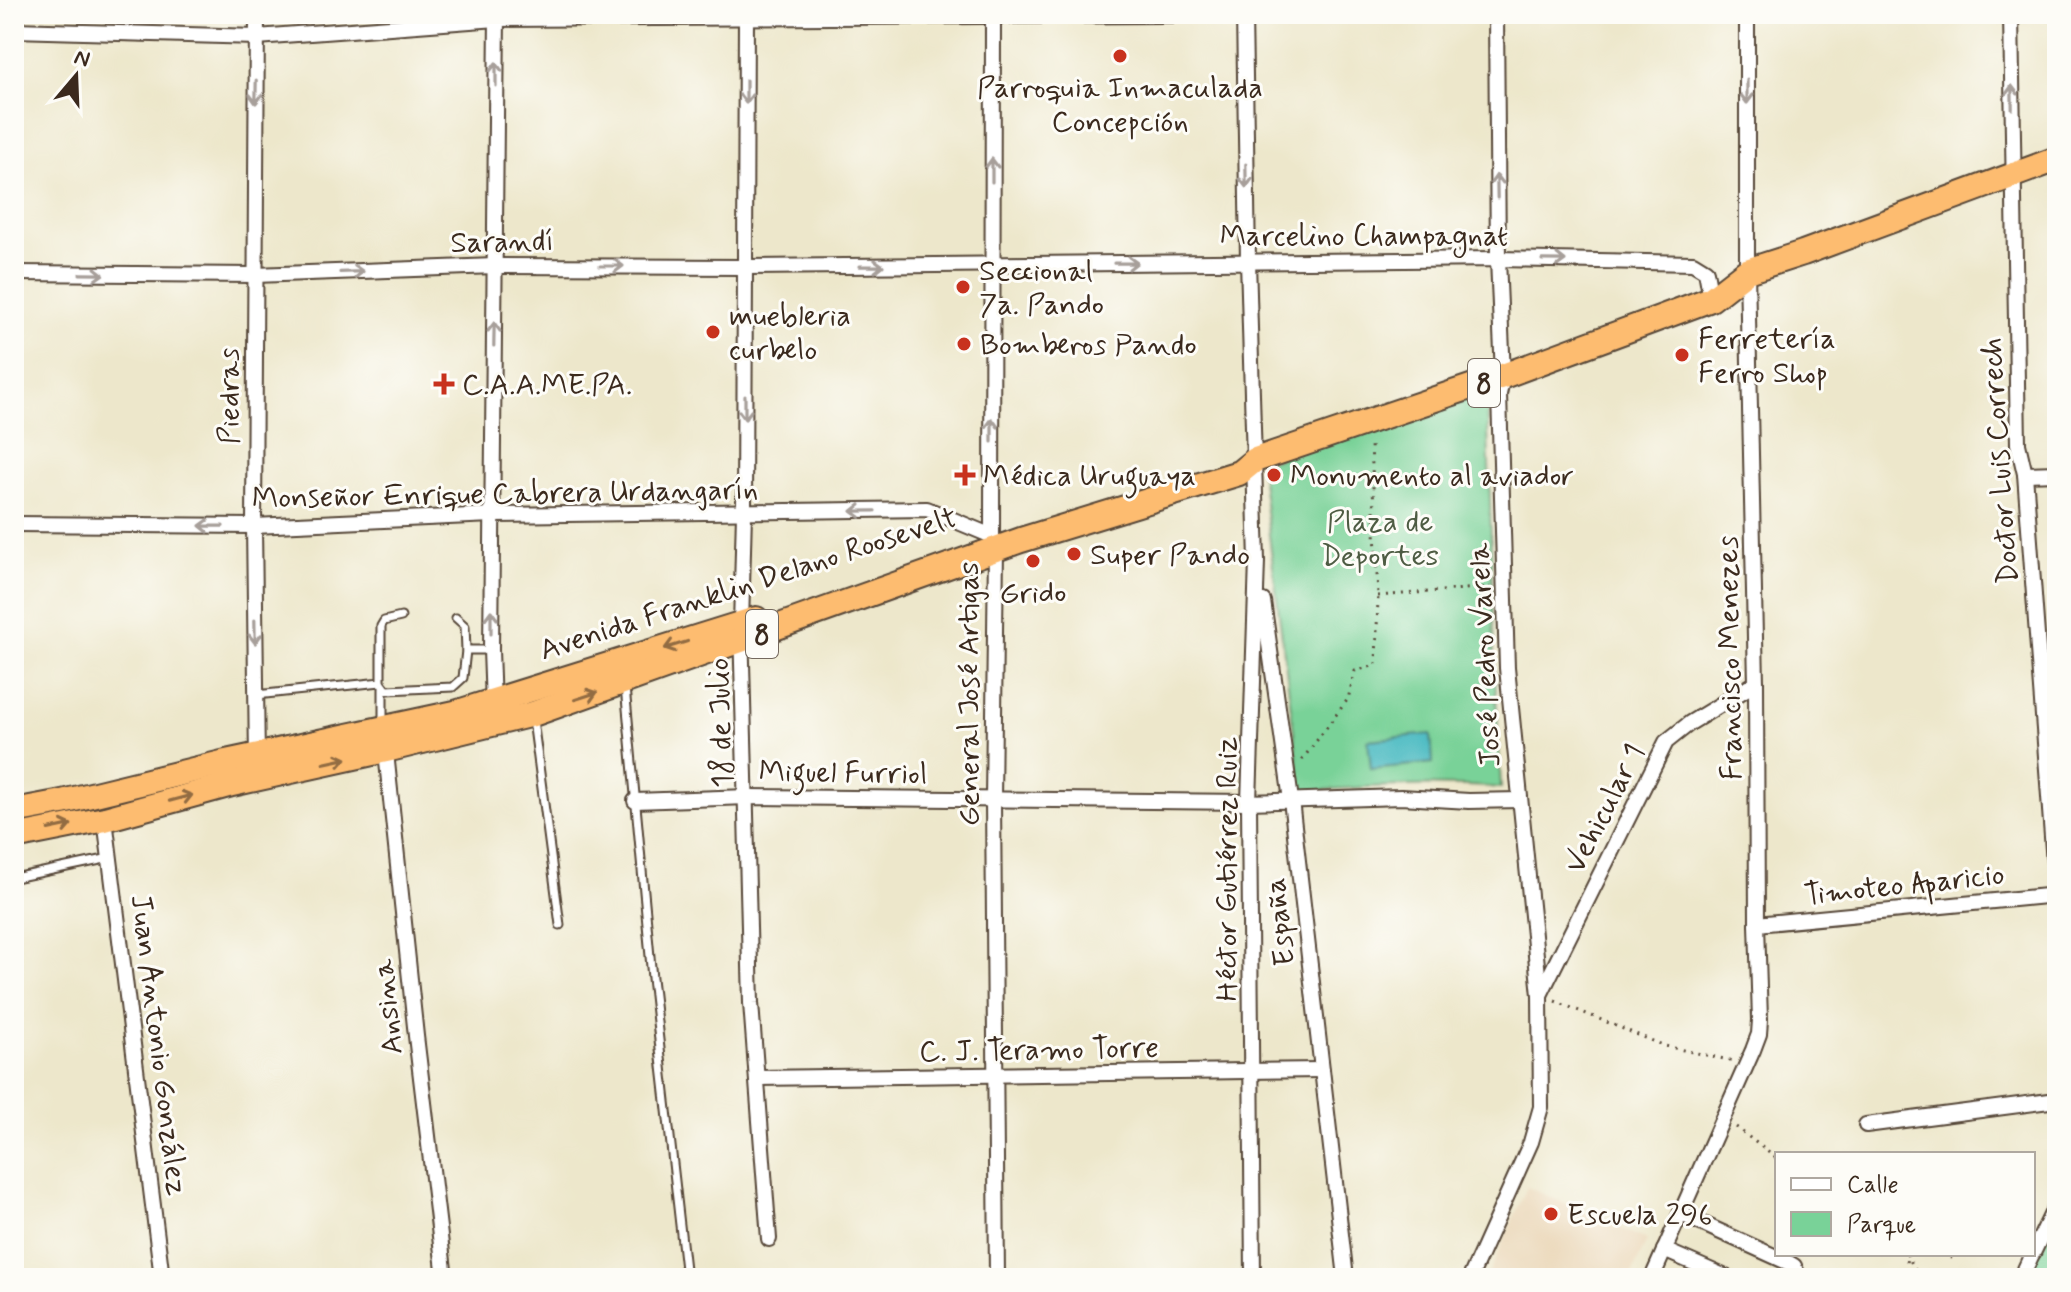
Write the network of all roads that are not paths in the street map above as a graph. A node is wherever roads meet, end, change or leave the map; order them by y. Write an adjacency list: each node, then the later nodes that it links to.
1 (257, 14): 11 (street, Piedras)
2 (1244, 14): 3 (street); 8 (street); 15 (street, Héctor Gutiérrez Ruiz, one-way to 15)
3 (1334, 14)
4 (1496, 14): 14 (street, José Pedro Varela, one-way to 4)
5 (1747, 14): 19 (street, Francisco Menezes, one-way to 19)
6 (2011, 14): 13 (street, Doctor Luis Correch, one-way to 6)
7 (746, 16): 8 (street); 9 (street); 18 (street, 18 de Julio, one-way to 18)
8 (993, 16): 16 (street, General José Artigas, one-way to 8)
9 (497, 17): 11 (street); 17 (street, one-way to 9)
10 (14, 30): 11 (street)
11 (257, 37): 21 (street, Piedras, one-way to 21)
12 (2057, 159): 13 (highway, Avenida Franklin Delano Roosevelt / 8)
13 (2013, 175): 19 (highway, Avenida Franklin Delano Roosevelt / 8); 26 (street, Doctor Luis Correch)
14 (1498, 259): 15 (street, Marcelino Champagnat); 22 (street, Marcelino Champagnat, one-way to 22); 23 (street, José Pedro Varela)
15 (1248, 261): 16 (street, Marcelino Champagnat, one-way to 15); 24 (street, Héctor Gutiérrez Ruiz)
16 (992, 264): 18 (street, Sarandí, one-way to 16); 31 (street, General José Artigas, one-way to 16)
17 (495, 266): 18 (street, Sarandí, one-way to 18); 21 (street, Sarandí, one-way to 17); 28 (street, one-way to 17)
18 (746, 267): 27 (street, 18 de Julio, one-way to 27)
19 (1747, 271): 22 (highway, Avenida Franklin Delano Roosevelt / 8); 39 (street, Francisco Menezes)
20 (14, 273): 21 (street, Sarandí, one-way to 21)
21 (255, 275): 30 (street, Piedras)
22 (1711, 299): 23 (highway, Avenida Franklin Delano Roosevelt / 8)
23 (1503, 376): 24 (highway, Avenida Franklin Delano Roosevelt / 8); 51 (street, José Pedro Varela)
24 (1255, 460): 31 (highway, Avenida Franklin Delano Roosevelt / 8); 32 (street, Héctor Gutiérrez Ruiz)
25 (2057, 473): 26 (street)
26 (2025, 474): 59 (street, Doctor Luis Correch)
27 (744, 513): 28 (street, Monseñor Enrique Cabrera Urdangarín); 31 (street, Monseñor Enrique Cabrera Urdangarín, one-way to 27); 35 (street, 18 de Julio)
28 (492, 515): 30 (street, Monseñor Enrique Cabrera Urdangarín); 37 (street, one-way to 28)
29 (14, 524): 30 (street, Monseñor Enrique Cabrera Urdangarín, one-way to 29)
30 (254, 526): 42 (street, Piedras, one-way to 42)
31 (994, 542): 35 (highway, Avenida Franklin Delano Roosevelt / 8); 49 (street, General José Artigas)
32 (1257, 561): 50 (street, España); 53 (street, Héctor Gutiérrez Ruiz)
33 (401, 617): 40 (lane)
34 (456, 618): 36 (lane)
35 (742, 633): 38 (highway, Avenida Franklin Delano Roosevelt / 8); 43 (highway, Avenida Franklin Delano Roosevelt / 8, one-way to 43); 48 (street, 18 de Julio)
36 (466, 650): 37 (lane); 41 (lane)
37 (491, 650): 43 (street)
38 (624, 683): 45 (highway, Avenida Franklin Delano Roosevelt / 8, one-way to 38); 52 (lane)
39 (1756, 683): 61 (street, Francisco Menezes); 63 (street, Vehicular 1)
40 (382, 684): 41 (lane); 42 (lane); 46 (lane)
41 (453, 687): 44 (lane)
42 (256, 695): 47 (street, Piedras)
43 (495, 712): 44 (highway, Avenida Franklin Delano Roosevelt / 8); 45 (highway, Avenida Franklin Delano Roosevelt / 8); 46 (highway, Avenida Franklin Delano Roosevelt / 8)
44 (455, 713): 46 (highway, Avenida Franklin Delano Roosevelt / 8)
45 (533, 714): 62 (lane)
46 (385, 740): 47 (highway, Avenida Franklin Delano Roosevelt / 8); 77 (street, Ansina)
47 (257, 767): 54 (highway, 8); 55 (highway, 8, one-way to 47)
48 (748, 797): 49 (street, Miguel Furriol); 52 (street, Miguel Furriol); 67 (street, 18 de Julio)
49 (993, 800): 53 (street, Miguel Furriol); 66 (street, General José Artigas)
50 (1291, 800): 51 (street, Miguel Furriol); 53 (street, Miguel Furriol); 64 (street, España)
51 (1520, 800): 63 (street, José Pedro Varela)
52 (635, 801): 78 (lane)
53 (1249, 802): 65 (street, Héctor Gutiérrez Ruiz)
54 (14, 811)
55 (105, 819): 56 (highway, 8, one-way to 55); 57 (street, Juan Antonio González)
56 (14, 837)
57 (110, 858): 58 (lane); 76 (street, Juan Antonio González)
58 (14, 878)
59 (2056, 895): 60 (street, Doctor Luis Correch); 61 (street, Timoteo Aparicio)
60 (2057, 904)
61 (1757, 924): 71 (street, Francisco Menezes)
62 (560, 925)
63 (1540, 995): 82 (street, José Pedro Varela)
64 (1322, 1070): 65 (street, C. J. Teramo Torre); 81 (street, España)
65 (1253, 1071): 66 (street, C. J. Teramo Torre); 80 (street, Héctor Gutiérrez Ruiz)
66 (996, 1076): 67 (street, C. J. Teramo Torre); 79 (street, General José Artigas)
67 (757, 1078): 72 (street, 18 de Julio)
68 (2057, 1100): 69 (street)
69 (1866, 1125)
70 (2057, 1203): 73 (street)
71 (1681, 1214): 74 (street, Francisco Menezes); 85 (street)
72 (769, 1239)
73 (2035, 1249)
74 (1664, 1250): 83 (street, Francisco Menezes); 84 (street)
75 (2032, 1256): 86 (street)
76 (162, 1278)
77 (445, 1278)
78 (686, 1278)
79 (997, 1278)
80 (1253, 1278)
81 (1346, 1278)
82 (1470, 1278)
83 (1652, 1278)
84 (1728, 1278)
85 (1799, 1278)
86 (2021, 1278)

